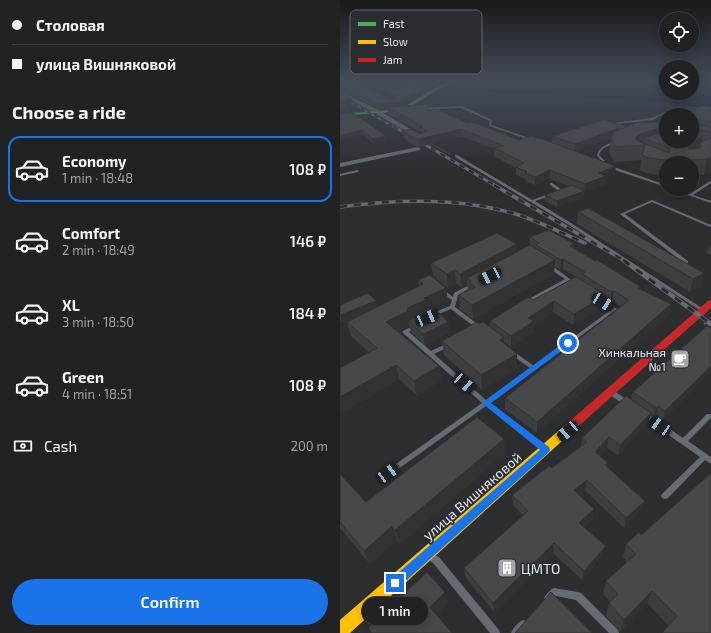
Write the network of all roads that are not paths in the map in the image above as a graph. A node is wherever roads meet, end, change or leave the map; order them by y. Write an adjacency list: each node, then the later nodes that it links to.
1 (375, 111): 5 (street)
2 (399, 111): 5 (street)
3 (469, 111): 10 (lane)
4 (365, 112): 5 (street); 6 (street)
5 (378, 112): 9 (street)
6 (340, 115)
7 (659, 117): 8 (lane)
8 (601, 125)
9 (423, 139)
10 (537, 141)
11 (618, 141): 16 (lane)
12 (418, 149): 15 (street)
13 (456, 156): 24 (lane)
14 (594, 161): 16 (lane)
15 (340, 164)
16 (601, 164): 21 (lane)
17 (357, 171): 18 (lane)
18 (340, 175)
19 (711, 182): 22 (lane)
20 (551, 184): 24 (lane)
21 (659, 184)
22 (699, 189)
23 (693, 196): 25 (lane)
24 (532, 201): 38 (lane)
25 (711, 202)
26 (711, 226): 27 (lane)
27 (686, 262)
28 (544, 264): 29 (lane)
29 (568, 279): 32 (lane); 36 (lane)
30 (475, 284): 34 (lane)
31 (435, 286): 34 (lane)
32 (582, 288)
33 (595, 296): 48 (lane)
34 (454, 300): 37 (lane)
35 (711, 303): 38 (street, улица Вишняковой)
36 (520, 305)
37 (452, 307): 39 (lane); 42 (lane)
38 (704, 310): 49 (street, улица Вишняковой)
39 (427, 318)
40 (421, 320): 47 (lane)
41 (486, 324): 42 (lane)
42 (479, 328): 43 (lane); 44 (lane)
43 (472, 332)
44 (485, 333)
45 (451, 343): 47 (lane)
46 (503, 346): 48 (lane)
47 (430, 354): 50 (lane)
48 (533, 368): 50 (lane)
49 (611, 392): 51 (lane); 55 (street, улица Вишняковой)
50 (486, 403): 55 (lane); 58 (lane)
51 (633, 407)
52 (639, 411): 54 (lane)
53 (708, 416): 54 (lane)
54 (683, 442): 56 (lane)
55 (546, 450): 60 (street, улица Вишняковой)
56 (704, 457): 57 (lane); 59 (lane)
57 (711, 462)
58 (388, 473)
59 (665, 496)
60 (428, 554): 63 (street, улица Вишняковой); 64 (lane)
61 (544, 602): 66 (lane)
62 (529, 618): 65 (lane)
63 (340, 631)
64 (496, 633)
65 (515, 633)
66 (615, 633)

